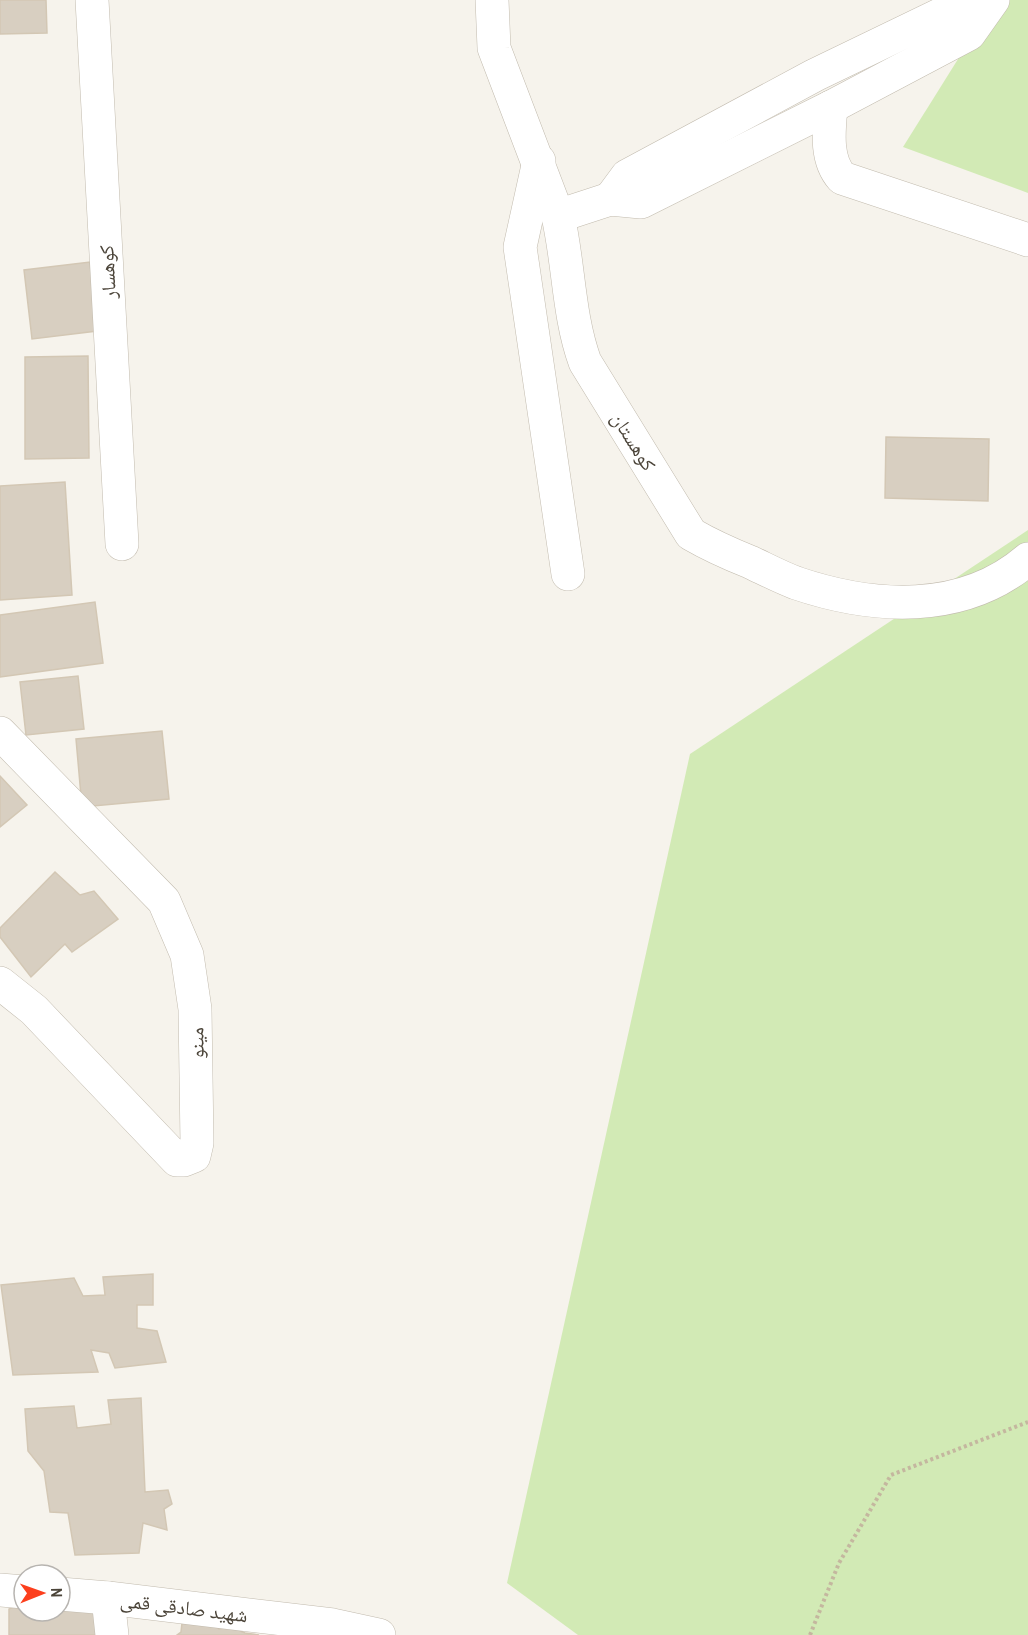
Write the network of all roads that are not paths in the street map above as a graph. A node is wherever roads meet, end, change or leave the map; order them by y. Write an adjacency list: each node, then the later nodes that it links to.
1 (92, 0): 9 (street, کوهسار)
2 (492, 0): 5 (street, کوهستان)
3 (990, 3): 4 (street); 6 (street)
4 (831, 107): 6 (street); 8 (street)
5 (539, 161): 7 (street, کوهستان); 11 (street)
6 (610, 199): 7 (street)
7 (558, 216): 10 (street, کوهستان)
8 (1028, 240)
9 (122, 544)
10 (1028, 559)
11 (568, 574)
12 (0, 733): 13 (street, مینو)
13 (0, 983)
14 (72, 1595): 15 (street, شهید صادقی قمی)
15 (108, 1598): 16 (street, شهید صادقی قمی); 17 (street)
16 (292, 1628): 18 (street, شهید صادقی قمی)
17 (112, 1635)
18 (378, 1635)

